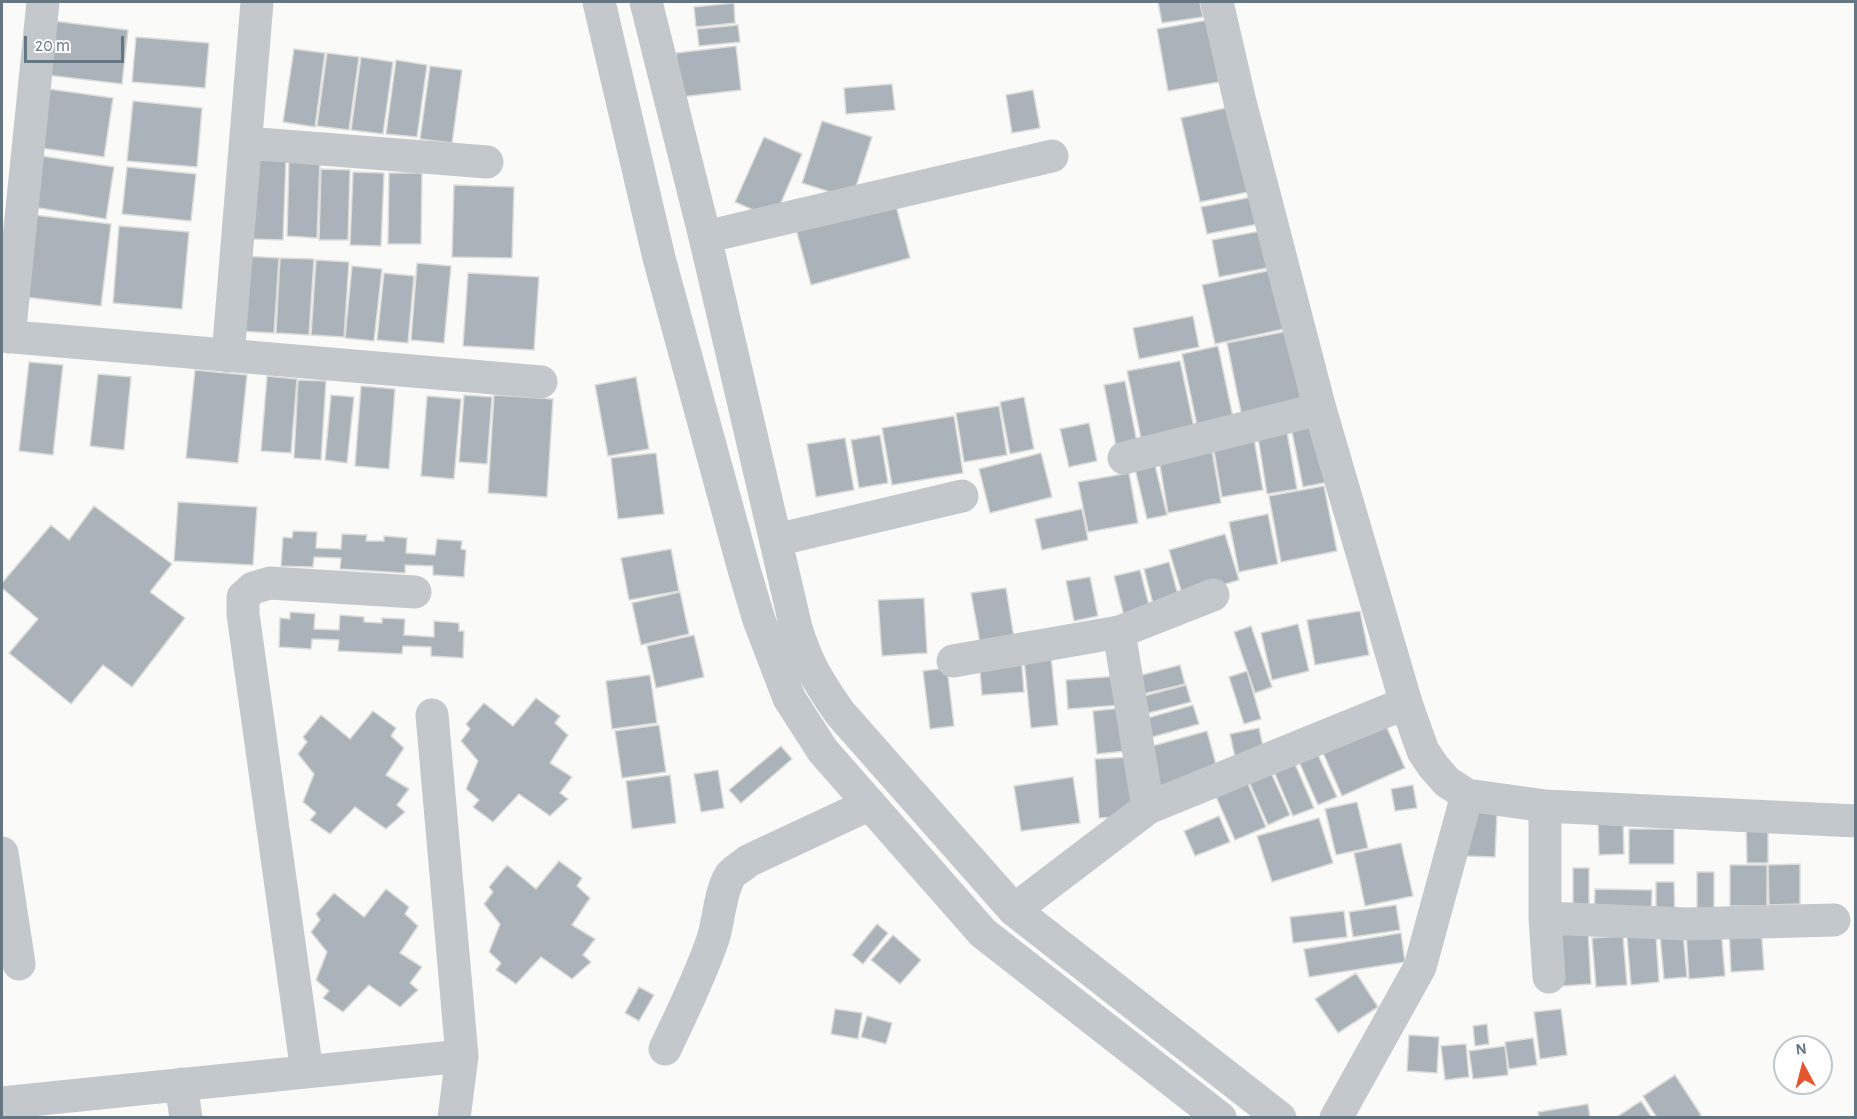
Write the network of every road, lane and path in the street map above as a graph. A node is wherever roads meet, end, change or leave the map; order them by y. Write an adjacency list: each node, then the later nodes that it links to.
1 (43, 2): 10 (street)
2 (257, 2): 6 (street)
3 (599, 2): 24 (street)
4 (646, 2): 9 (street)
5 (1217, 2): 13 (street)
6 (246, 143): 8 (street); 11 (street)
7 (1052, 156): 9 (street)
8 (488, 162)
9 (705, 237): 16 (street)
10 (5, 337): 11 (street)
11 (228, 356): 12 (street)
12 (541, 382)
13 (1320, 409): 14 (street); 21 (street)
14 (1124, 458)
15 (962, 496): 16 (street)
16 (776, 540): 29 (street)
17 (415, 592): 36 (street)
18 (1213, 595): 19 (street)
19 (1119, 632): 20 (street); 26 (street)
20 (953, 661)
21 (1406, 704): 23 (street); 26 (street)
22 (432, 715): 35 (street)
23 (1467, 795): 25 (street); 43 (street)
24 (870, 804): 34 (street); 41 (street)
25 (1545, 806): 27 (street); 30 (street)
26 (1148, 808): 29 (street)
27 (1856, 822)
28 (2, 853): 32 (street)
29 (1014, 910): 42 (street)
30 (1545, 918): 31 (street); 33 (street)
31 (1834, 920)
32 (19, 964)
33 (1549, 977)
34 (665, 1049)
35 (462, 1056): 36 (street); 40 (street)
36 (307, 1072): 37 (street)
37 (181, 1084): 38 (street); 39 (street)
38 (2, 1102)
39 (186, 1118)
40 (454, 1118)
41 (1221, 1118)
42 (1280, 1118)
43 (1336, 1118)

